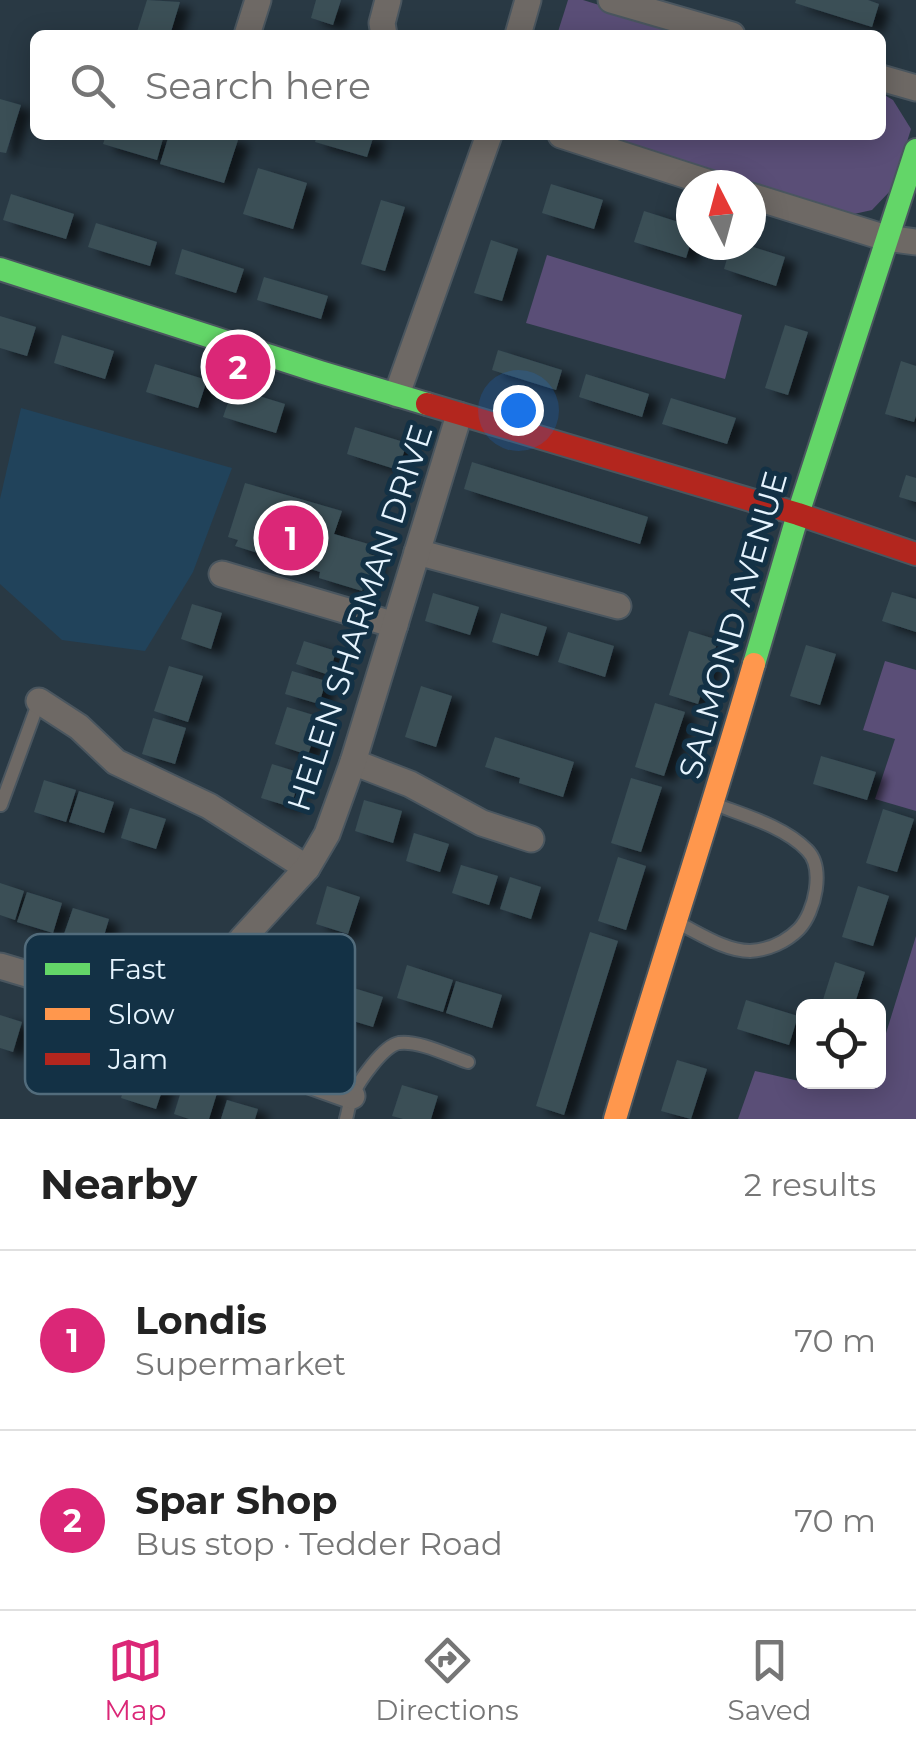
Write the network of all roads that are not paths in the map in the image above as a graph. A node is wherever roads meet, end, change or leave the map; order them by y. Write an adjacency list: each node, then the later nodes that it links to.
1 (258, 0): 5 (street)
2 (388, 0): 6 (street)
3 (528, 0): 7 (street)
4 (611, 0): 8 (street)
5 (249, 30)
6 (383, 30)
7 (519, 30)
8 (715, 30)
9 (886, 79): 10 (street)
10 (916, 88)
11 (486, 140): 19 (street)
12 (576, 140): 14 (street)
13 (916, 150): 16 (street, SALMOND AVENUE)
14 (676, 172)
15 (766, 201): 16 (street)
16 (886, 238): 17 (street); 21 (street, SALMOND AVENUE)
17 (916, 242)
18 (0, 269): 19 (street)
19 (397, 394): 20 (street)
20 (459, 414): 21 (street); 22 (street, HELEN SHARMAN DRIVE)
21 (798, 514): 23 (street); 29 (street, SALMOND AVENUE)
22 (417, 552): 25 (street); 26 (street, HELEN SHARMAN DRIVE)
23 (916, 554)
24 (222, 574): 26 (street)
25 (618, 606)
26 (395, 625): 28 (street, HELEN SHARMAN DRIVE)
27 (39, 701): 30 (lane); 32 (street)
28 (354, 762): 31 (street); 32 (street, HELEN SHARMAN DRIVE)
29 (714, 804): 33 (street, SALMOND AVENUE); 33 (lane)
30 (1, 805)
31 (531, 839)
32 (307, 868): 34 (street, HELEN SHARMAN DRIVE)
33 (674, 922): 40 (street, SALMOND AVENUE)
34 (247, 934)
35 (0, 966): 36 (street)
36 (25, 973)
37 (468, 1062): 39 (lane)
38 (319, 1094): 39 (street)
39 (349, 1107)
40 (615, 1119)

